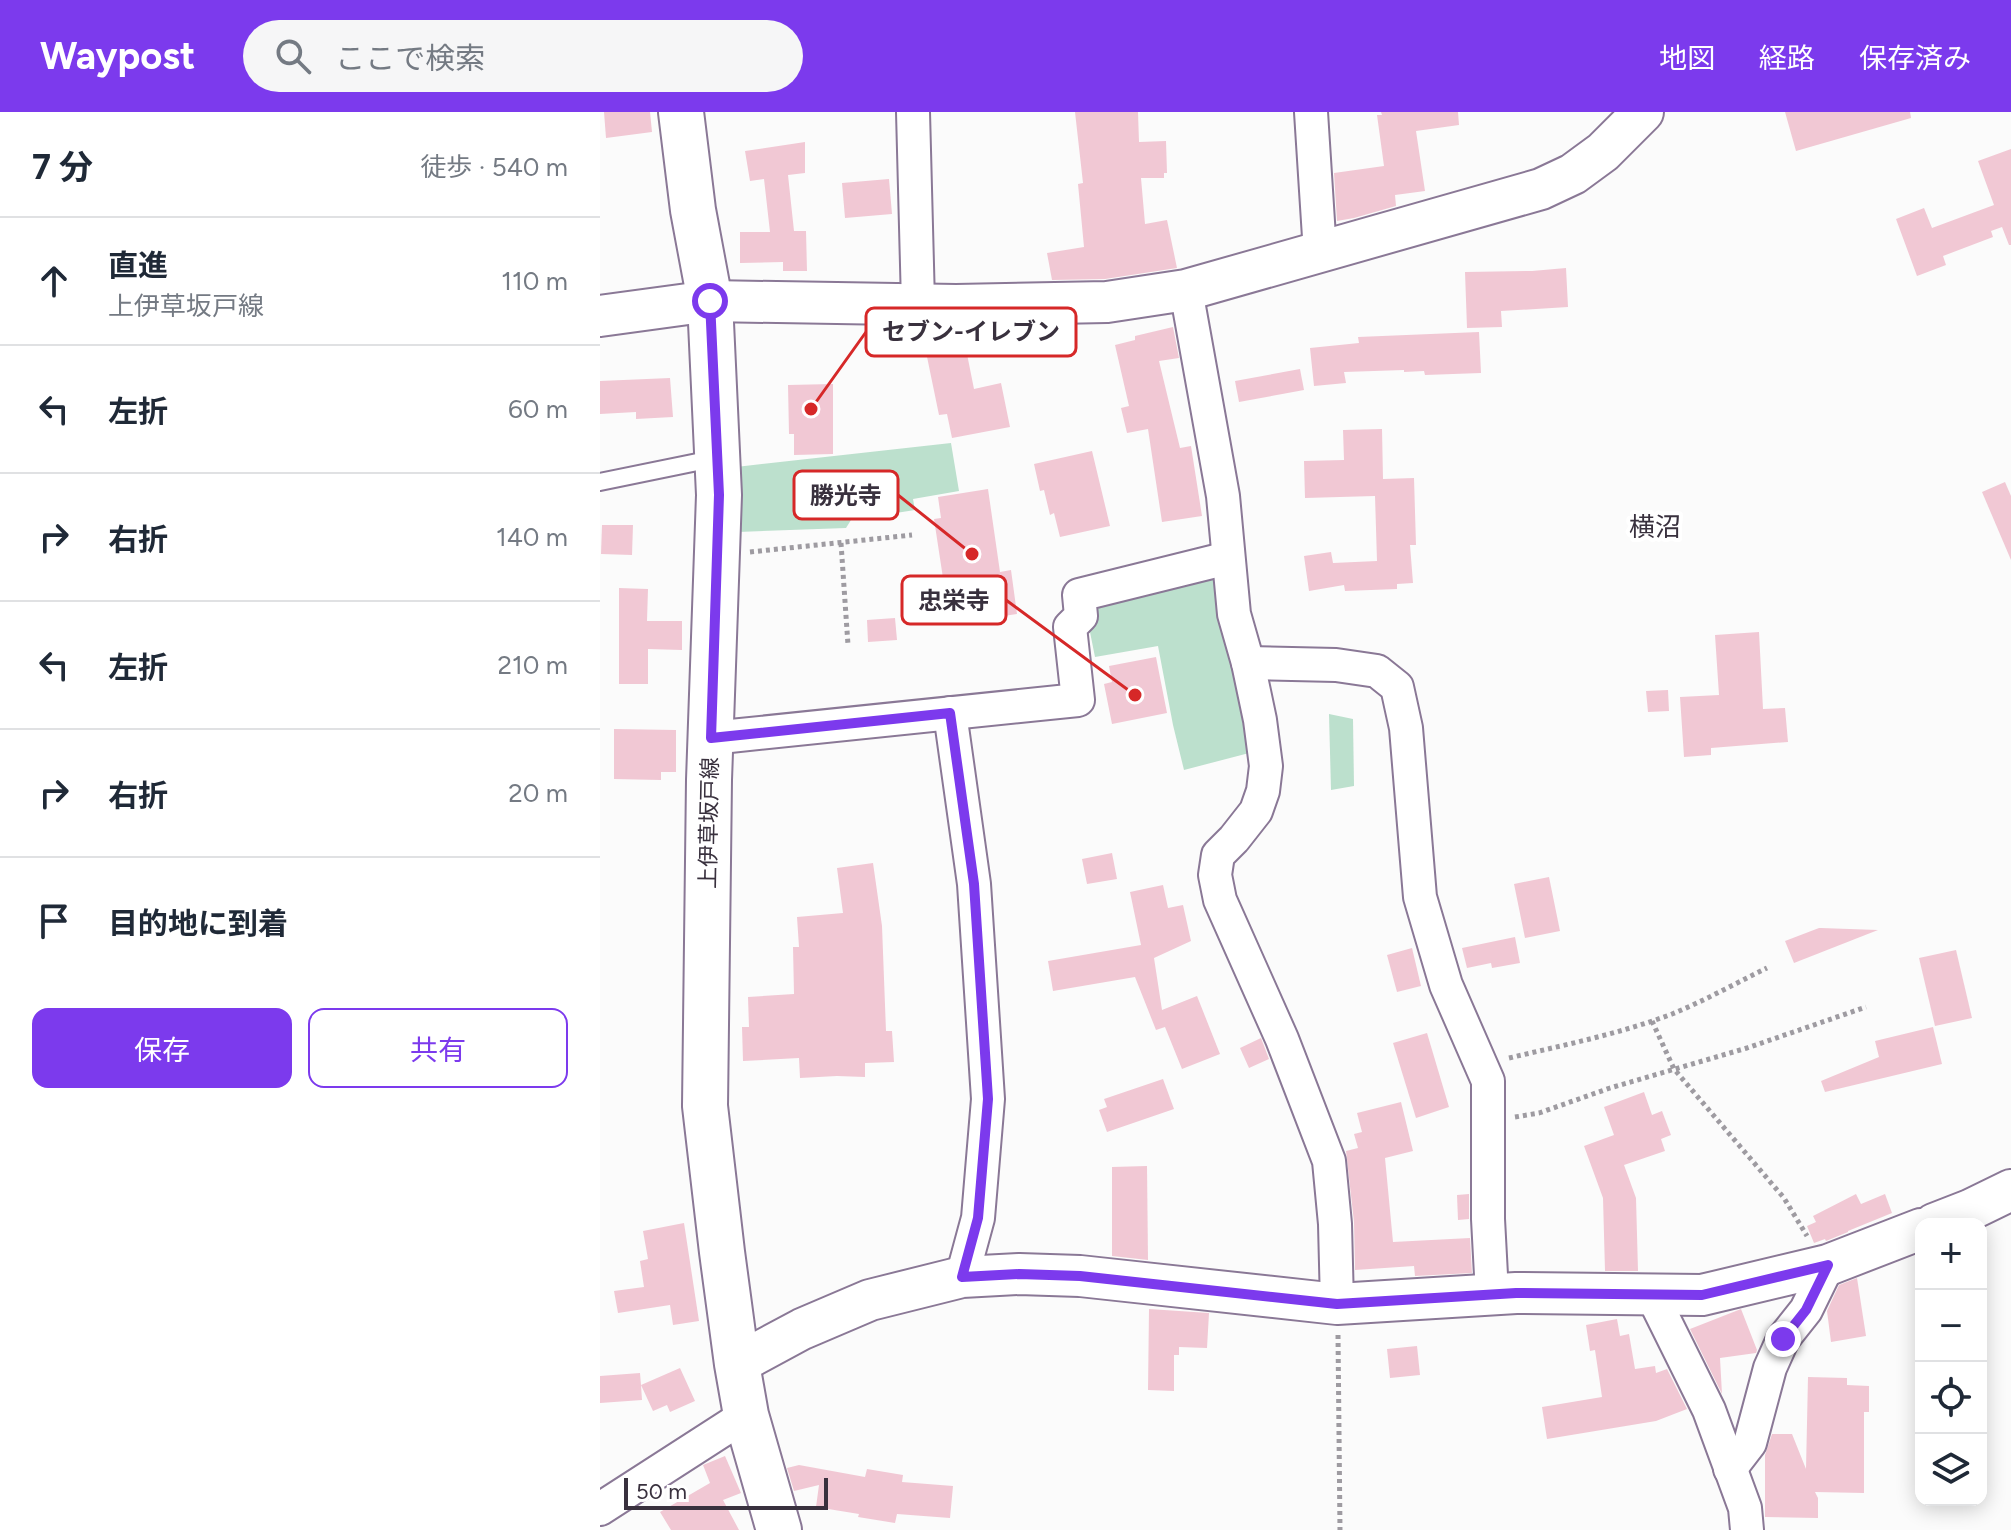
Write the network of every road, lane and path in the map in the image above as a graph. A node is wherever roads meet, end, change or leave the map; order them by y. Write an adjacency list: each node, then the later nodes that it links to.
1 (681, 112): 7 (main road, 上伊草坂戸線)
2 (913, 112): 8 (street)
3 (1311, 112): 5 (street)
4 (1643, 112): 5 (street)
5 (1320, 253): 6 (street)
6 (1186, 290): 8 (street); 15 (street)
7 (710, 301): 8 (street); 9 (street); 10 (main road, 上伊草坂戸線)
8 (918, 303)
9 (600, 316)
10 (718, 457): 11 (lane); 14 (main road, 上伊草坂戸線)
11 (600, 482)
12 (912, 535): 13 (path)
13 (841, 543): 14 (path); 16 (path)
14 (717, 555): 19 (main road, 上伊草坂戸線)
15 (1228, 558): 17 (street); 18 (street)
16 (848, 645)
17 (1248, 663): 23 (street); 33 (street)
18 (950, 713): 19 (street); 30 (street)
19 (711, 738): 34 (main road, 上伊草坂戸線)
20 (1767, 968): 22 (path)
21 (1866, 1007): 24 (path)
22 (1652, 1021): 23 (path); 24 (path)
23 (1480, 1065): 25 (street)
24 (1674, 1069): 25 (path); 29 (path)
25 (1486, 1121): 31 (street)
26 (2011, 1190): 27 (street)
27 (1949, 1218)
28 (1915, 1231): 29 (street)
29 (1828, 1265): 32 (street); 36 (street)
30 (962, 1277): 33 (street); 34 (street)
31 (1492, 1294): 32 (street); 33 (street)
32 (1652, 1295): 36 (street)
33 (1337, 1304): 39 (path)
34 (737, 1364): 35 (main road, 上伊草坂戸線)
35 (746, 1415): 37 (street); 38 (main road, 上伊草坂戸線)
36 (1730, 1469): 40 (street)
37 (600, 1509)
38 (779, 1530)
39 (1340, 1530)
40 (1747, 1530)

